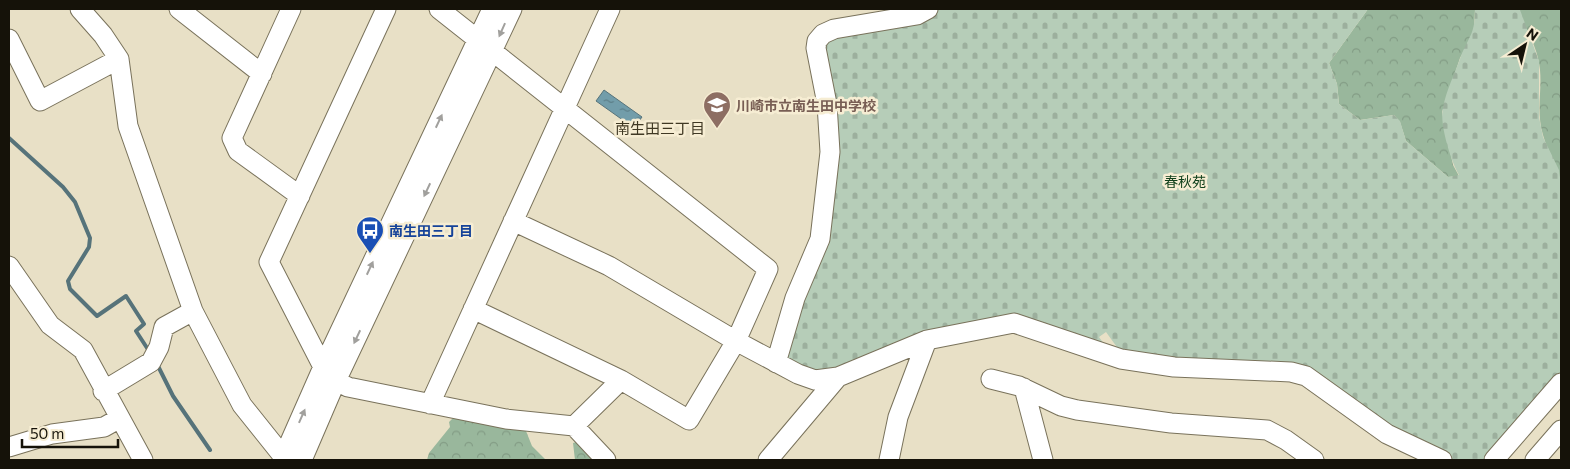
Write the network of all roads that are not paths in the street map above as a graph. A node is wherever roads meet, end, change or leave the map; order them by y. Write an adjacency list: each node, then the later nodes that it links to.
1 (80, 9): 12 (street)
2 (179, 9): 13 (street)
3 (291, 9): 13 (street)
4 (386, 9): 15 (street)
5 (439, 9): 11 (street)
6 (492, 9): 11 (street)
7 (512, 9): 11 (street, one-way to 11)
8 (610, 9): 14 (street)
9 (928, 9): 22 (street)
10 (9, 39): 12 (street)
11 (485, 45): 14 (street); 23 (street, one-way to 11); 27 (street, one-way to 27)
12 (119, 59): 19 (street)
13 (262, 74): 15 (street)
14 (563, 109): 16 (street); 21 (street)
15 (300, 196): 23 (street)
16 (513, 221): 18 (street); 21 (street)
17 (9, 266): 30 (street)
18 (473, 309): 26 (street); 31 (street)
19 (193, 312): 30 (street); 36 (street)
20 (927, 340): 24 (street); 40 (street); 43 (street)
21 (736, 341): 22 (street); 26 (street)
22 (776, 363): 24 (street)
23 (323, 367): 27 (street); 36 (street, one-way to 23)
24 (838, 377): 39 (street)
25 (991, 379): 29 (street)
26 (621, 380): 33 (street)
27 (336, 381): 31 (street); 36 (street)
28 (1561, 383): 44 (street)
29 (1024, 388): 41 (street); 42 (street)
30 (103, 391): 32 (street)
31 (430, 404): 33 (street)
32 (120, 418): 35 (street); 37 (street)
33 (574, 426): 38 (street)
34 (1561, 430): 45 (street)
35 (9, 447)
36 (288, 459)
37 (143, 460)
38 (606, 460)
39 (768, 460)
40 (889, 460)
41 (1046, 460)
42 (1314, 460)
43 (1442, 460)
44 (1494, 460)
45 (1535, 460)

